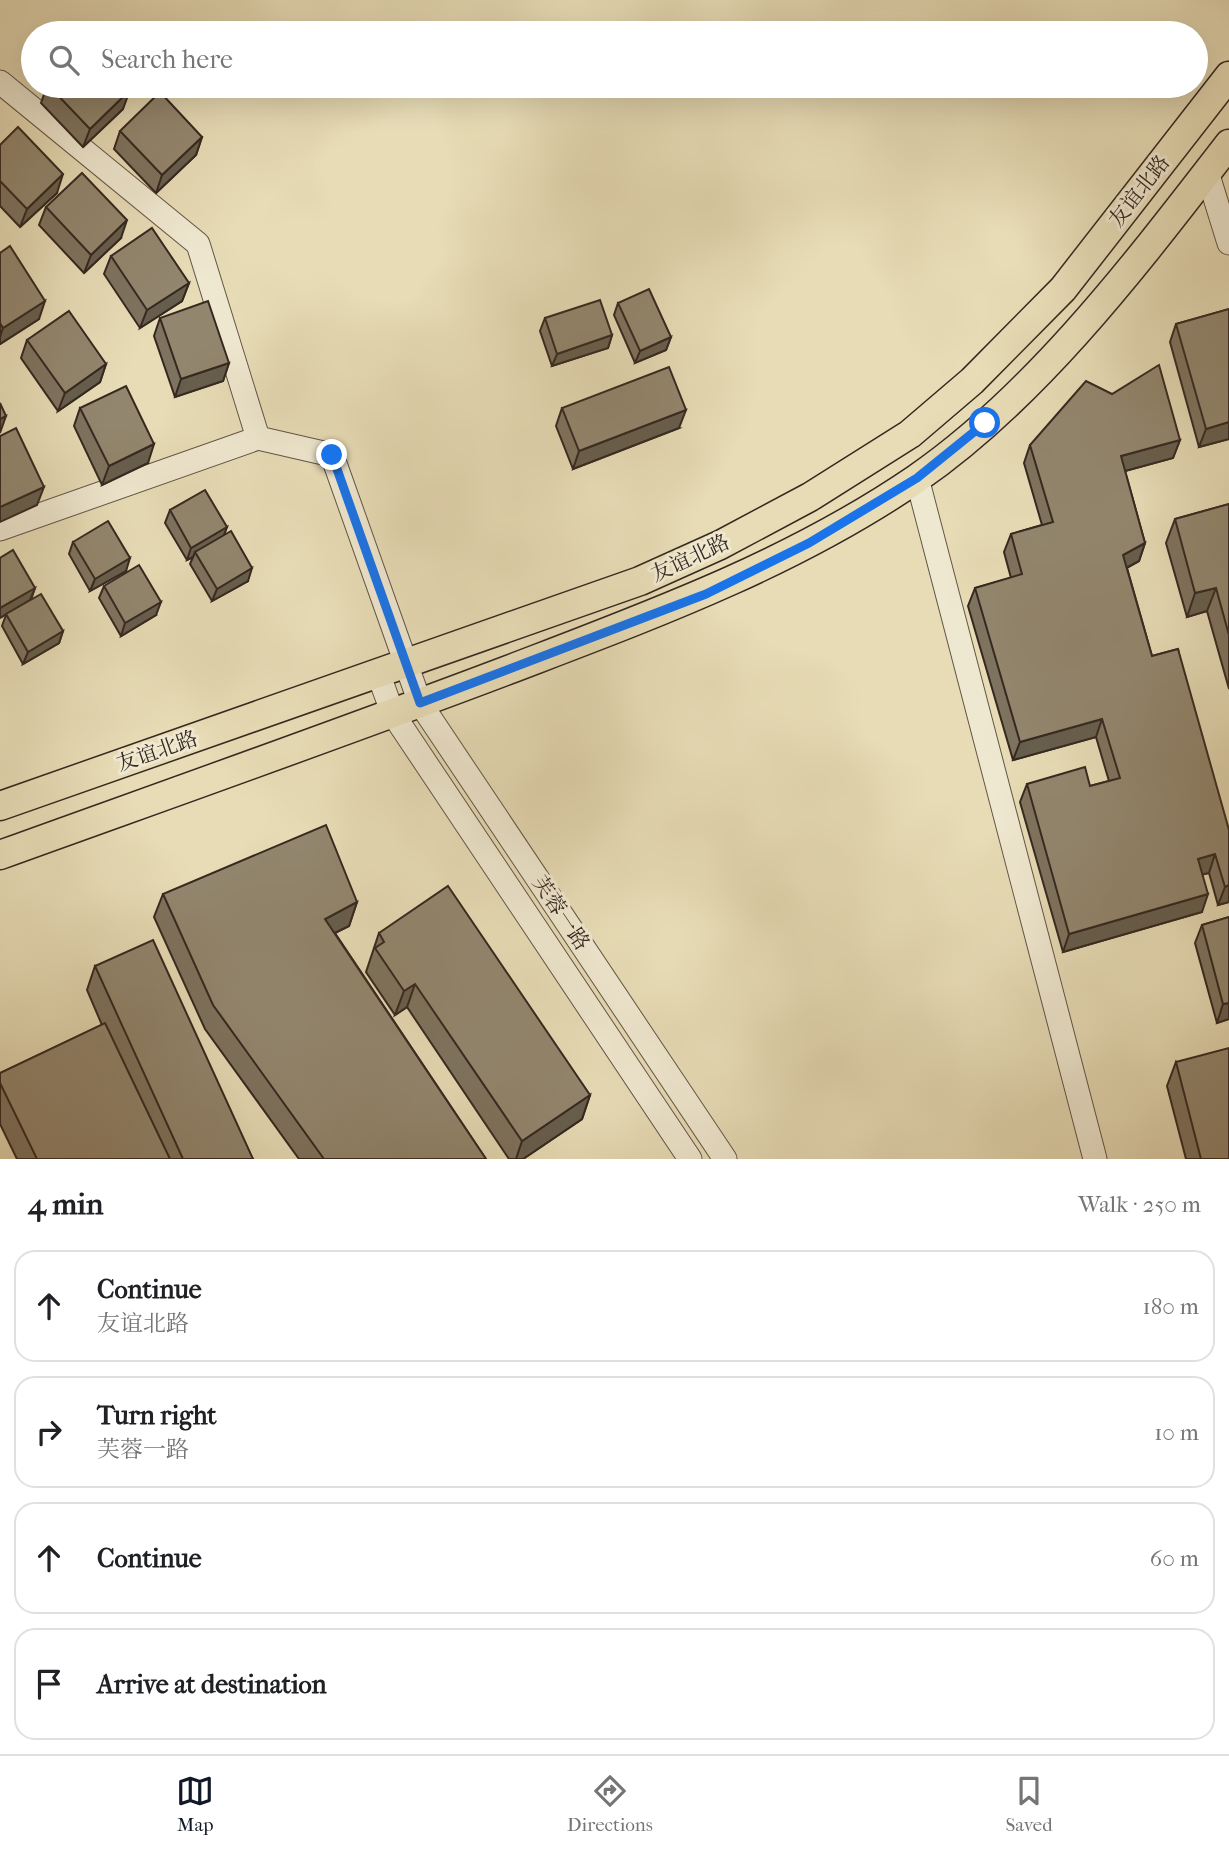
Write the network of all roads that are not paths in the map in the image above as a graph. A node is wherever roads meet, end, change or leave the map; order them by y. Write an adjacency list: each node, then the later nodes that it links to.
1 (1229, 76): 9 (main road, 友谊北路)
2 (0, 82): 6 (street)
3 (1229, 144): 4 (main road, 友谊北路)
4 (1207, 172): 5 (street); 7 (main road, 友谊北路)
5 (1229, 243)
6 (258, 439): 8 (street); 9 (street, 芙蓉一路)
7 (917, 478): 11 (main road, 友谊北路); 17 (street)
8 (0, 528)
9 (405, 664): 10 (main road, 友谊北路); 11 (street, 芙蓉一路)
10 (378, 673): 12 (street, 芙蓉一路); 13 (main road, 友谊北路)
11 (420, 703): 12 (main road, 友谊北路); 16 (street, 芙蓉一路)
12 (393, 714): 14 (main road, 友谊北路); 15 (street, 芙蓉一路)
13 (0, 806)
14 (0, 855)
15 (690, 1159)
16 (725, 1159)
17 (1095, 1159)

